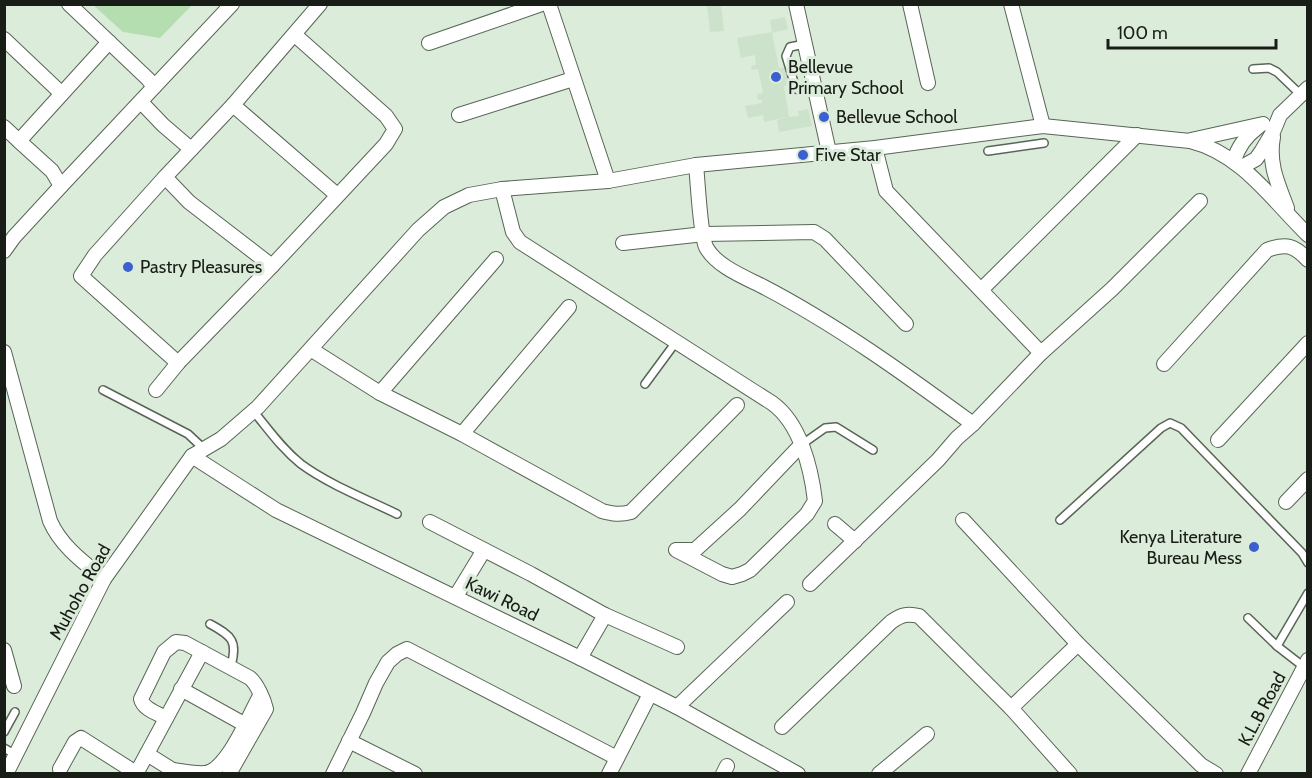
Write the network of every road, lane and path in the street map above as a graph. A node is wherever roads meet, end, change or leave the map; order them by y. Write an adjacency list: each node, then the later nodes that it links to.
1 (69, 4): 11 (street)
2 (232, 4): 17 (street)
3 (320, 4): 9 (street)
4 (542, 4): 12 (street)
5 (549, 4): 15 (street)
6 (796, 4): 13 (street)
7 (910, 4): 16 (street)
8 (1011, 4): 24 (street)
9 (295, 35): 22 (street); 43 (street)
10 (4, 39): 20 (street)
11 (109, 42): 17 (street); 20 (street)
12 (429, 44)
13 (805, 44): 18 (street); 18 (lane)
14 (1253, 69): 19 (lane)
15 (573, 79): 23 (street); 40 (street)
16 (928, 83)
17 (154, 87): 21 (street)
18 (815, 88): 36 (street)
19 (1304, 92): 26 (street)
20 (61, 93): 30 (street)
21 (141, 102): 34 (street); 41 (street)
22 (232, 105): 34 (street); 43 (street)
23 (459, 115)
24 (1043, 126): 27 (street); 28 (street)
25 (4, 127): 30 (street)
26 (1268, 128): 29 (street); 37 (street); 37 (street); 45 (street)
27 (1011, 131): 32 (lane); 33 (street)
28 (1137, 135): 29 (street); 53 (street)
29 (1186, 140): 37 (street)
30 (19, 141): 41 (street)
31 (1044, 143): 32 (lane)
32 (1015, 147): 35 (lane)
33 (875, 148): 36 (street); 53 (street)
34 (190, 149): 39 (street)
35 (988, 151)
36 (829, 152): 38 (street)
37 (1238, 164): 45 (street)
38 (696, 165): 40 (street); 46 (street)
39 (165, 177): 52 (street); 61 (street)
40 (608, 181): 42 (street)
41 (61, 186): 49 (street)
42 (502, 189): 56 (street); 58 (street)
43 (337, 195): 52 (street)
44 (1200, 201): 60 (street)
45 (1291, 217): 47 (street)
46 (704, 234): 48 (street); 55 (street); 69 (street)
47 (1308, 235)
48 (623, 243)
49 (4, 251)
50 (496, 259): 66 (street)
51 (1308, 260): 62 (street)
52 (272, 266): 61 (street)
53 (982, 289): 60 (street)
54 (569, 307): 70 (street)
55 (906, 324)
56 (676, 342): 63 (lane); 72 (street)
57 (1308, 343): 71 (street)
58 (312, 350): 66 (street); 68 (street)
59 (4, 352): 85 (street)
60 (1041, 353): 69 (street)
61 (178, 363): 65 (street)
62 (1164, 364)
63 (645, 384)
64 (103, 390): 74 (lane)
65 (156, 390)
66 (380, 393): 70 (street)
67 (736, 405): 70 (street)
68 (254, 412): 74 (street); 77 (lane)
69 (973, 424): 82 (street)
70 (462, 434)
71 (1218, 440)
72 (801, 445): 72 (street); 73 (lane)
73 (873, 450)
74 (198, 453): 85 (street, Muhoho Road); 88 (street, Kawi Road)
75 (1308, 479): 76 (street)
76 (1286, 502)
77 (397, 514)
78 (963, 520): 93 (street)
79 (1060, 520): 84 (lane)
80 (430, 522): 83 (street)
81 (835, 524): 82 (street)
82 (855, 541): 86 (street)
83 (484, 550): 88 (street); 90 (street)
84 (1308, 563)
85 (104, 579): 114 (street, Muhoho Road)
86 (810, 584)
87 (1308, 593): 94 (lane)
88 (456, 596): 98 (street, Kawi Road)
89 (787, 602): 105 (street)
90 (605, 615): 95 (street); 98 (street)
91 (1248, 618): 94 (lane)
92 (210, 624): 100 (lane)
93 (1078, 644): 106 (street); 128 (street)
94 (1277, 646): 99 (lane)
95 (677, 647)
96 (4, 650): 101 (street)
97 (201, 651): 100 (street); 102 (street); 108 (street)
98 (580, 658): 103 (street, Kawi Road)
99 (1306, 664): 129 (street, K.L.B Road)
100 (231, 666): 104 (street)
101 (14, 686)
102 (181, 689): 108 (street); 109 (street)
103 (650, 694): 105 (street, Kawi Road); 116 (street)
104 (260, 696): 109 (street); 121 (street)
105 (677, 707): 125 (street, Kawi Road)
106 (1011, 708): 110 (street); 127 (street)
107 (15, 712): 111 (lane)
108 (165, 718): 115 (street)
109 (244, 724): 118 (street)
110 (782, 727)
111 (4, 732)
112 (927, 734): 126 (street)
113 (349, 741): 116 (street); 122 (street); 123 (street)
114 (10, 751): 120 (street, Muhoho Road)
115 (147, 754): 118 (street); 119 (street)
116 (617, 758): 124 (street)
117 (60, 769): 119 (street)
118 (176, 772)
119 (136, 773)
120 (6, 774)
121 (229, 774)
122 (333, 774)
123 (415, 774)
124 (609, 774)
125 (798, 774)
126 (879, 774)
127 (1070, 774)
128 (1216, 774)
129 (1248, 774)

